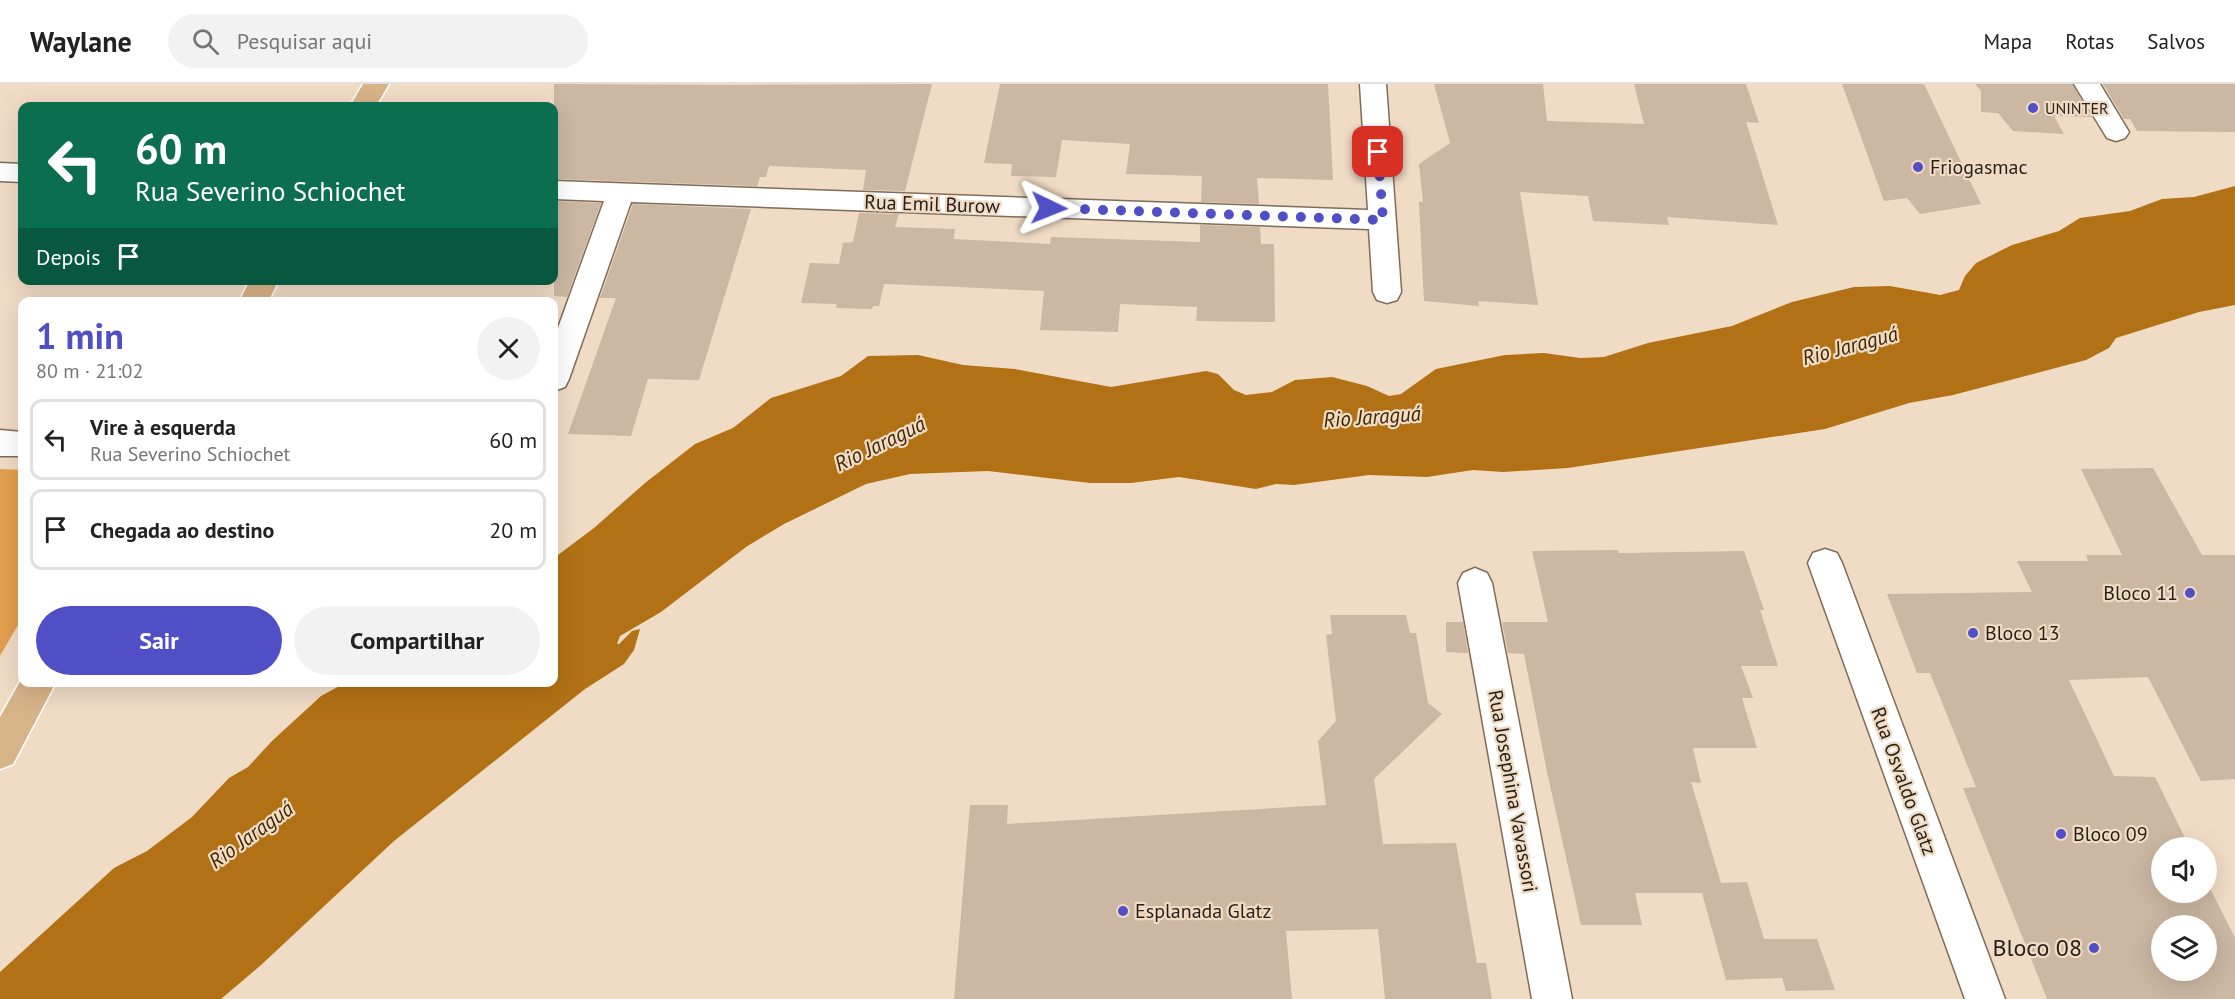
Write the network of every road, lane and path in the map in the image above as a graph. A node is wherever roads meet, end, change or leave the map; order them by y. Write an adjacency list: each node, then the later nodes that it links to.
1 (376, 84): 4 (main road)
2 (1373, 84): 10 (street)
3 (2087, 84): 5 (street)
4 (365, 102)
5 (2116, 132)
6 (0, 172): 7 (street)
7 (18, 173)
8 (558, 190): 9 (street, Rua Emil Burow)
9 (621, 193): 10 (street, Rua Emil Burow); 12 (street)
10 (1383, 220): 11 (street)
11 (1387, 292)
12 (558, 368)
13 (0, 443): 14 (street)
14 (18, 444)
15 (1824, 563): 20 (street, Rua Osvaldo Glatz)
16 (1475, 583): 19 (street, Rua Josephina Vavassori)
17 (36, 687): 18 (main road)
18 (0, 752)
19 (1552, 999)
20 (1984, 999)

